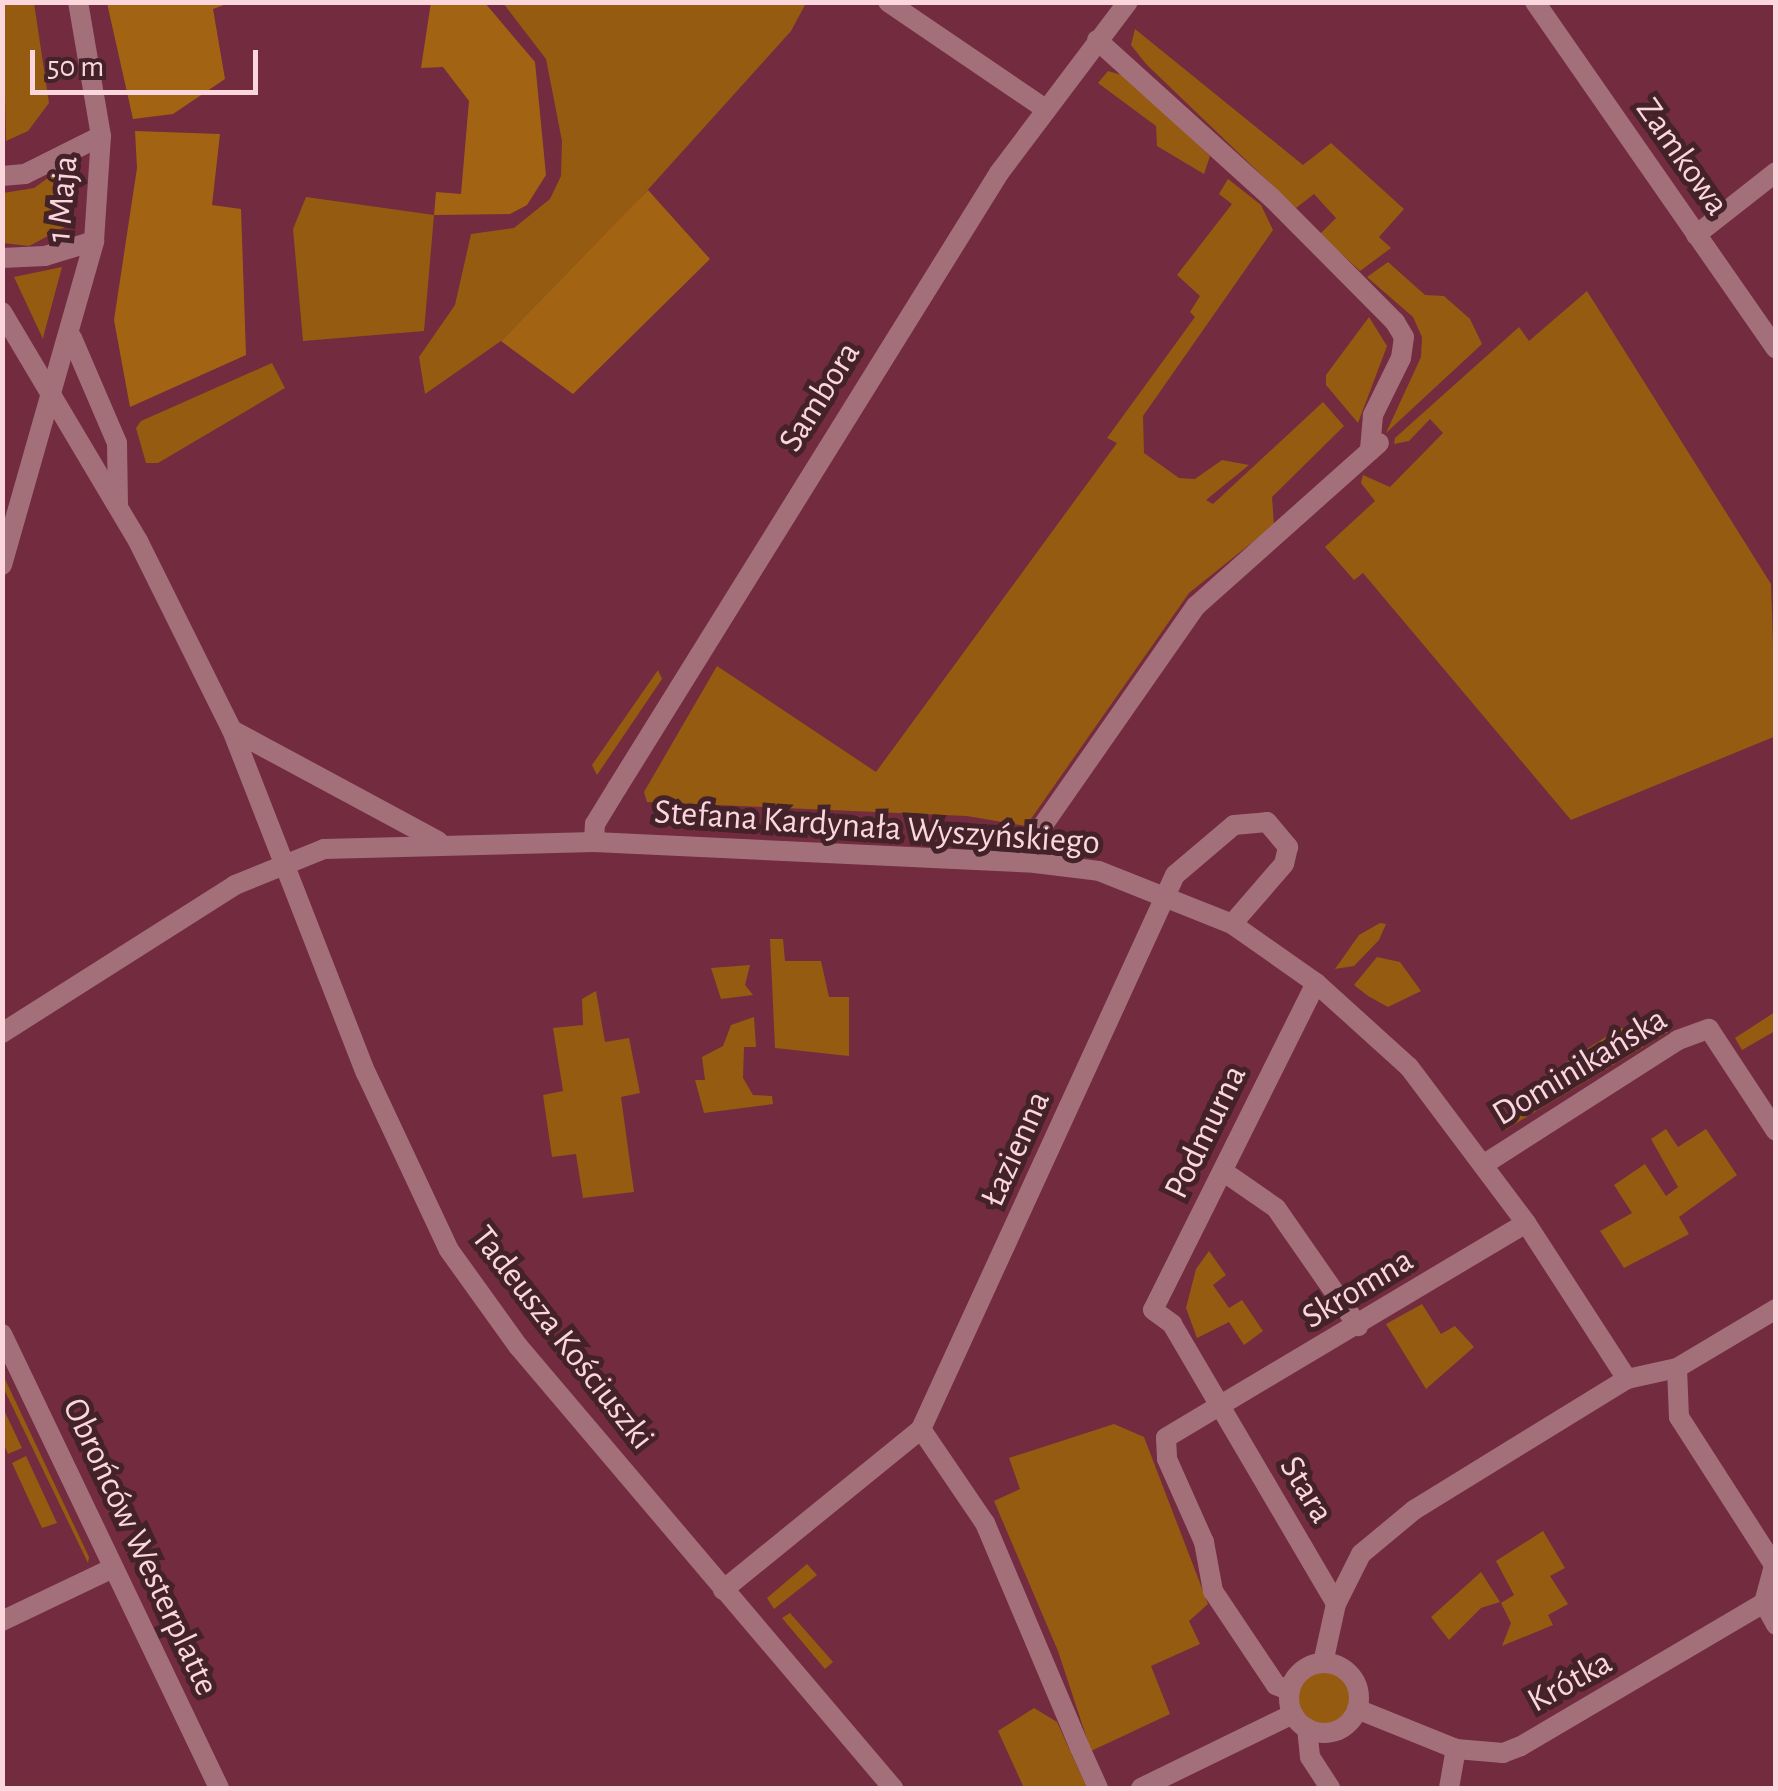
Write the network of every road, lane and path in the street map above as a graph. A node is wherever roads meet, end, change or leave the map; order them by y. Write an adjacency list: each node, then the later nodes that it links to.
1 (78, 2): 7 (street, 1 Maja)
2 (888, 2): 6 (street)
3 (1128, 2): 5 (street, Sambora)
4 (1535, 2): 10 (street, Zamkowa)
5 (1096, 40): 6 (street, Sambora); 22 (street)
6 (1044, 108): 21 (street, Sambora)
7 (101, 136): 9 (street); 11 (street, 1 Maja)
8 (1776, 172): 10 (street)
9 (2, 176)
10 (1696, 236): 15 (street, Zamkowa)
11 (94, 242): 12 (street); 14 (street, 1 Maja)
12 (2, 258)
13 (5, 323): 16 (street)
14 (72, 338): 16 (street, 1 Maja); 17 (street)
15 (1776, 349)
16 (53, 398): 17 (street); 18 (street)
17 (118, 508): 19 (street)
18 (2, 565)
19 (232, 730): 20 (street, Stefana Kardynała Wyszyńskiego); 23 (street)
20 (439, 842): 21 (street, Stefana Kardynała Wyszyńskiego); 23 (street, Stefana Kardynała Wyszyńskiego)
21 (594, 842): 22 (street, Stefana Kardynała Wyszyńskiego)
22 (1034, 863): 24 (street, Stefana Kardynała Wyszyńskiego)
23 (284, 864): 27 (street, Stefana Kardynała Wyszyńskiego); 42 (street, Tadeusza Kościuszki)
24 (1166, 892): 25 (street, Stefana Kardynała Wyszyńskiego); 25 (street, Łazienna); 39 (street, Łazienna)
25 (1232, 924): 26 (street, Stefana Kardynała Wyszyńskiego)
26 (1316, 983): 29 (street, Stefana Kardynała Wyszyńskiego); 30 (street, Podmurna)
27 (2, 1034)
28 (1776, 1132): 29 (street, Dominikańska)
29 (1486, 1163): 31 (street, Stefana Kardynała Wyszyńskiego)
30 (1224, 1172): 33 (street, Podmurna); 34 (street)
31 (1526, 1223): 34 (street, Skromna); 37 (street, Stefana Kardynała Wyszyńskiego)
32 (1776, 1309): 36 (street)
33 (1153, 1310): 38 (street, Stara)
34 (1358, 1326): 38 (street, Skromna)
35 (2, 1334): 41 (street, Obrońców Westerplatte)
36 (1677, 1368): 37 (street); 40 (street)
37 (1627, 1379): 44 (street)
38 (1220, 1408): 44 (street, Stara); 48 (street)
39 (921, 1429): 42 (street, Łazienna); 54 (street)
40 (1775, 1564): 43 (street)
41 (113, 1568): 45 (street); 52 (street, Obrońców Westerplatte)
42 (723, 1590): 53 (street, Tadeusza Kościuszki)
43 (1764, 1603): 46 (street); 51 (street, Krótka)
44 (1336, 1604): 47 (street)
45 (2, 1621)
46 (1776, 1625)
47 (1322, 1664): 48 (street); 49 (street)
48 (1290, 1691): 50 (street)
49 (1357, 1709): 50 (street); 51 (street, Krótka)
50 (1300, 1721): 55 (street); 56 (street)
51 (1456, 1749): 57 (street)
52 (219, 1788)
53 (894, 1788)
54 (1098, 1788)
55 (1141, 1788)
56 (1330, 1788)
57 (1449, 1788)

